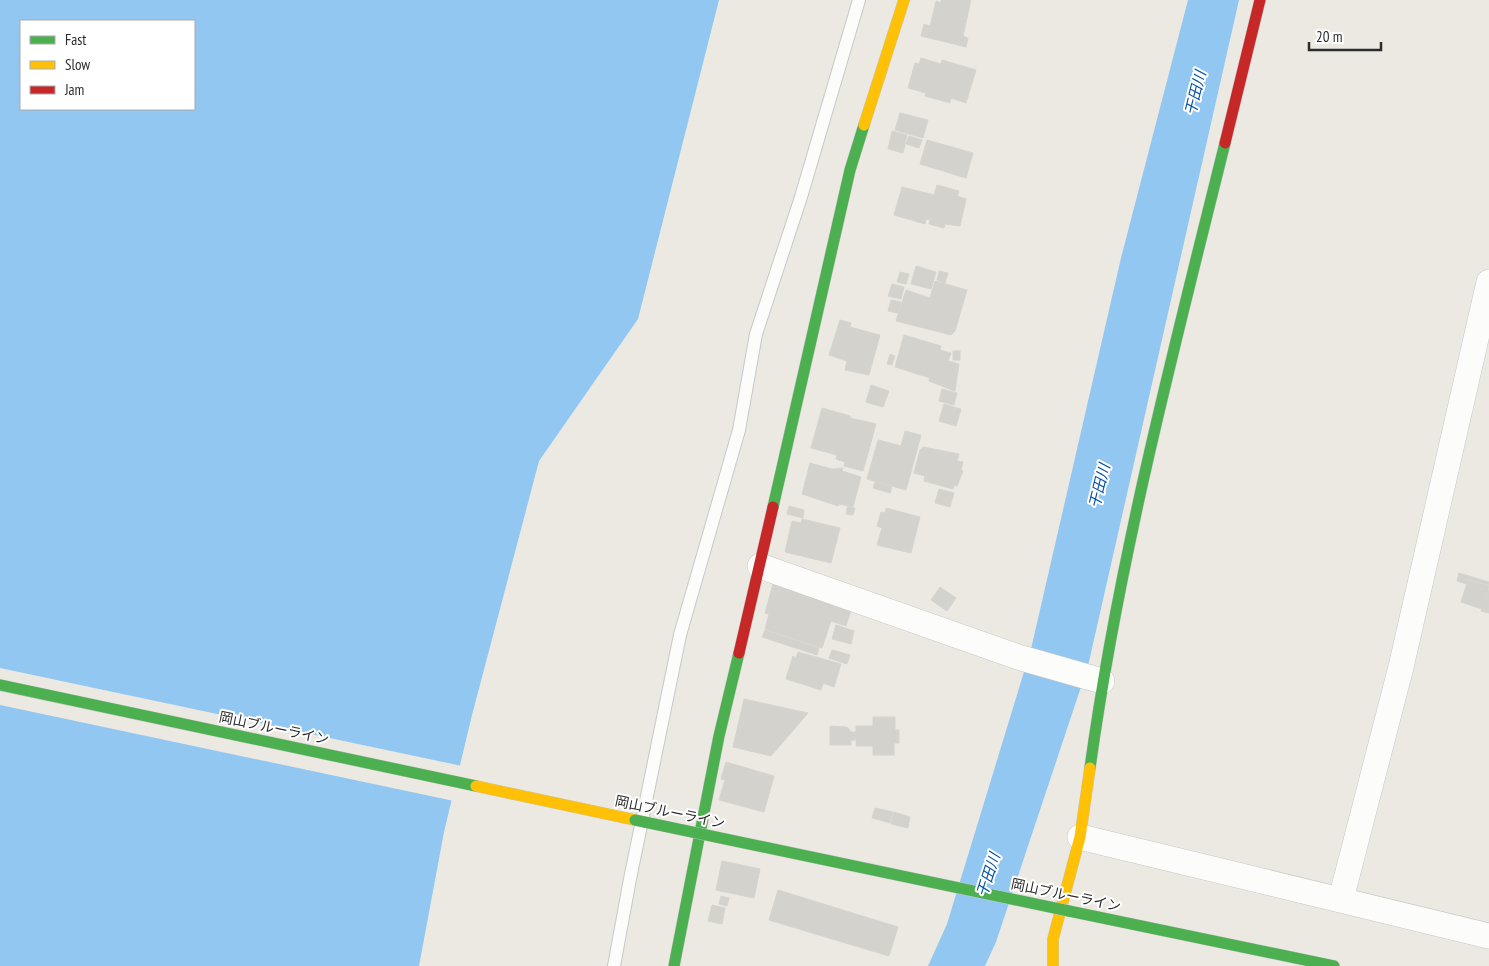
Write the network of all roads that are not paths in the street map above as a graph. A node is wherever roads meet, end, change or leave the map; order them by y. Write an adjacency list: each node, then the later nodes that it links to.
1 (859, 0): 11 (lane)
2 (904, 0): 5 (street)
3 (1260, 0): 6 (street)
4 (1489, 282): 9 (street)
5 (760, 566): 6 (street); 12 (street)
6 (1096, 680): 8 (street)
7 (0, 686): 14 (street, 岡山ブルーライン, bridge)
8 (1080, 837): 9 (street); 13 (street)
9 (1341, 899): 10 (street)
10 (1489, 936)
11 (614, 966)
12 (674, 966)
13 (1053, 966)
14 (1334, 966)

